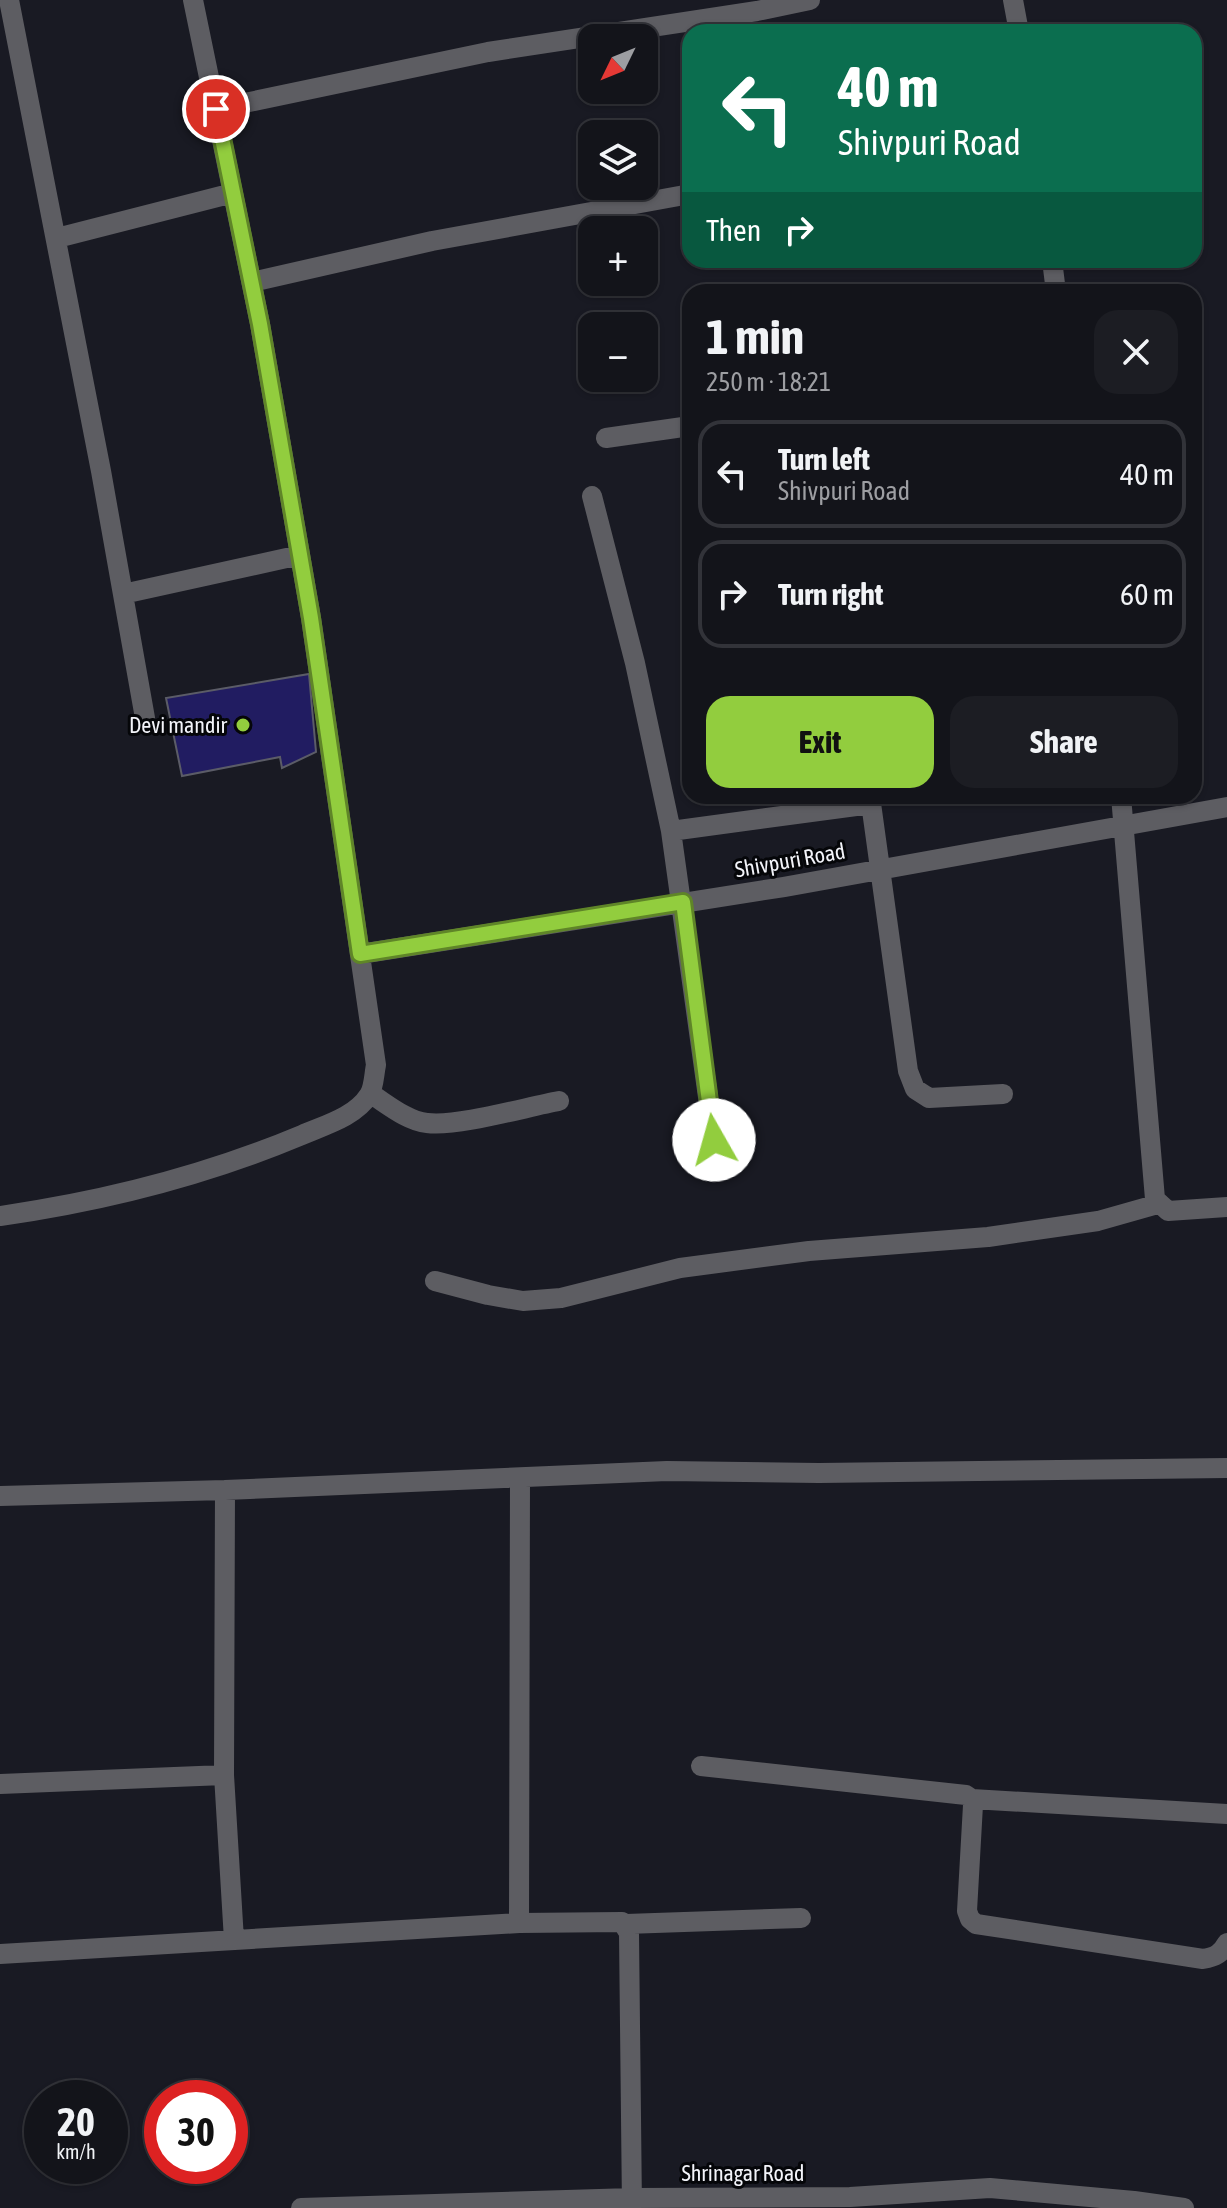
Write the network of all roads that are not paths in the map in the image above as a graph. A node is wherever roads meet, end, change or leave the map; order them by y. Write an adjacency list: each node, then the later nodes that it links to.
1 (9, 0): 11 (street)
2 (193, 0): 8 (street)
3 (810, 0): 5 (street)
4 (1013, 0): 6 (street)
5 (720, 24)
6 (1018, 24)
7 (682, 29): 8 (street)
8 (216, 109): 9 (street)
9 (233, 193): 11 (street); 12 (street)
10 (682, 195): 12 (street)
11 (57, 238): 17 (street)
12 (252, 282): 16 (street)
13 (682, 427): 14 (street)
14 (606, 438)
15 (592, 496): 24 (street)
16 (300, 555): 17 (street); 27 (street)
17 (123, 594): 18 (street)
18 (145, 718)
19 (844, 804): 24 (street)
20 (871, 804): 25 (street)
21 (1122, 804): 23 (street)
22 (1227, 807): 23 (street, Shivpuri Road)
23 (1125, 826): 25 (street, Shivpuri Road); 32 (street)
24 (671, 831): 26 (street)
25 (881, 868): 26 (street, Shivpuri Road); 29 (street)
26 (683, 902): 27 (street, Shivpuri Road); 31 (street)
27 (360, 954): 28 (street)
28 (371, 1094): 30 (street); 34 (street)
29 (1003, 1094)
30 (559, 1101)
31 (714, 1140)
32 (1158, 1204): 33 (street); 35 (street)
33 (1227, 1207)
34 (0, 1216)
35 (435, 1281)
36 (1227, 1468): 37 (street)
37 (520, 1478): 38 (street); 46 (street)
38 (225, 1490): 39 (street); 41 (street)
39 (0, 1496)
40 (701, 1766): 43 (street)
41 (224, 1775): 42 (street); 48 (street)
42 (0, 1784)
43 (972, 1799): 44 (street); 49 (street)
44 (1227, 1814)
45 (801, 1918): 47 (street)
46 (519, 1923): 47 (street); 48 (street)
47 (626, 1924): 51 (street)
48 (234, 1940): 50 (street)
49 (1227, 1943)
50 (0, 1954)
51 (632, 2203): 52 (street, Shrinagar Road); 53 (street, Shrinagar Road)
52 (301, 2208)
53 (1184, 2208)

